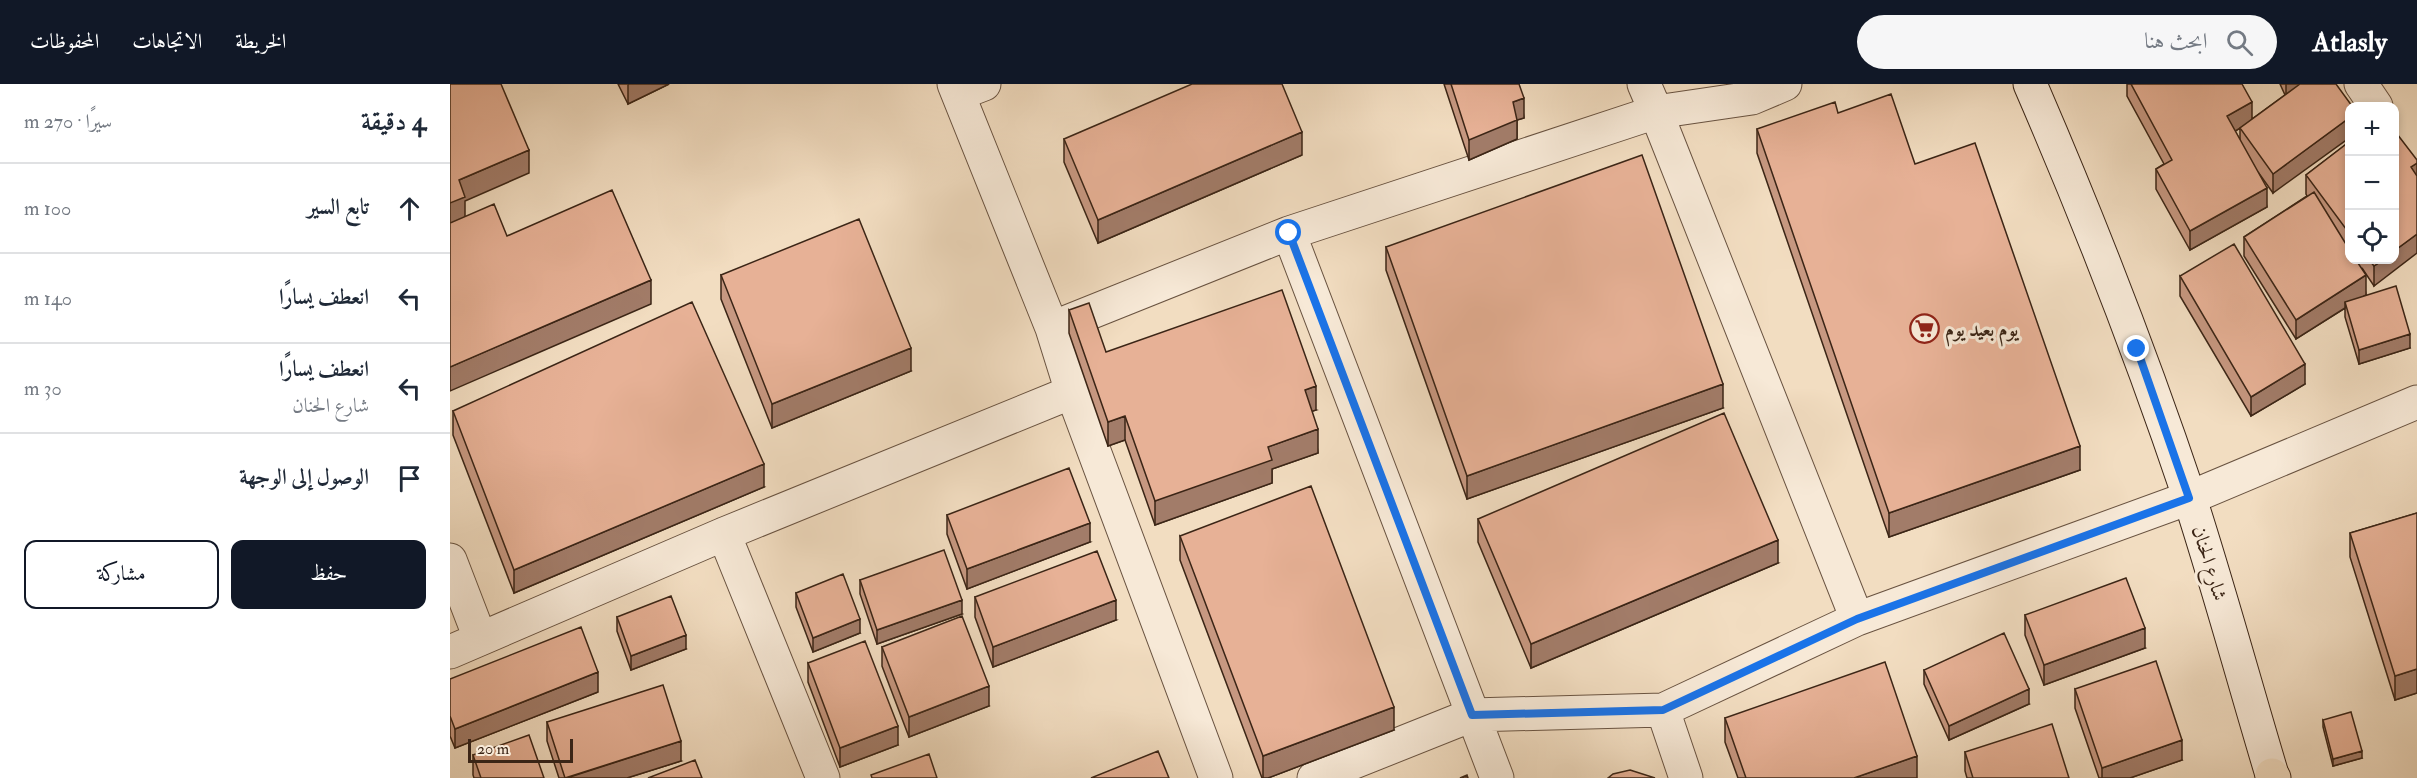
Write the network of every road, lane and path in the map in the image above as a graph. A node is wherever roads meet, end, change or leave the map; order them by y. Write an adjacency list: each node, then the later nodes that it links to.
1 (1785, 84): 5 (street)
2 (2030, 84): 11 (street, شارع الحنان)
3 (2361, 84): 6 (street)
4 (965, 87): 8 (street)
5 (1650, 98): 7 (street); 14 (street)
6 (2373, 102)
7 (1289, 233): 8 (street); 18 (street)
8 (1052, 328): 9 (street)
9 (1072, 392): 12 (street); 21 (street)
10 (2417, 402): 11 (street)
11 (2189, 498): 14 (street); 19 (street, شارع الحنان)
12 (724, 534): 15 (street); 20 (street)
13 (450, 560): 15 (street)
14 (1857, 619): 17 (street)
15 (480, 639): 16 (street)
16 (450, 652)
17 (1663, 710): 18 (street); 24 (street)
18 (1472, 715): 22 (street); 23 (street)
19 (2273, 777)
20 (823, 778)
21 (1216, 778)
22 (1314, 778)
23 (1497, 778)
24 (1686, 778)

